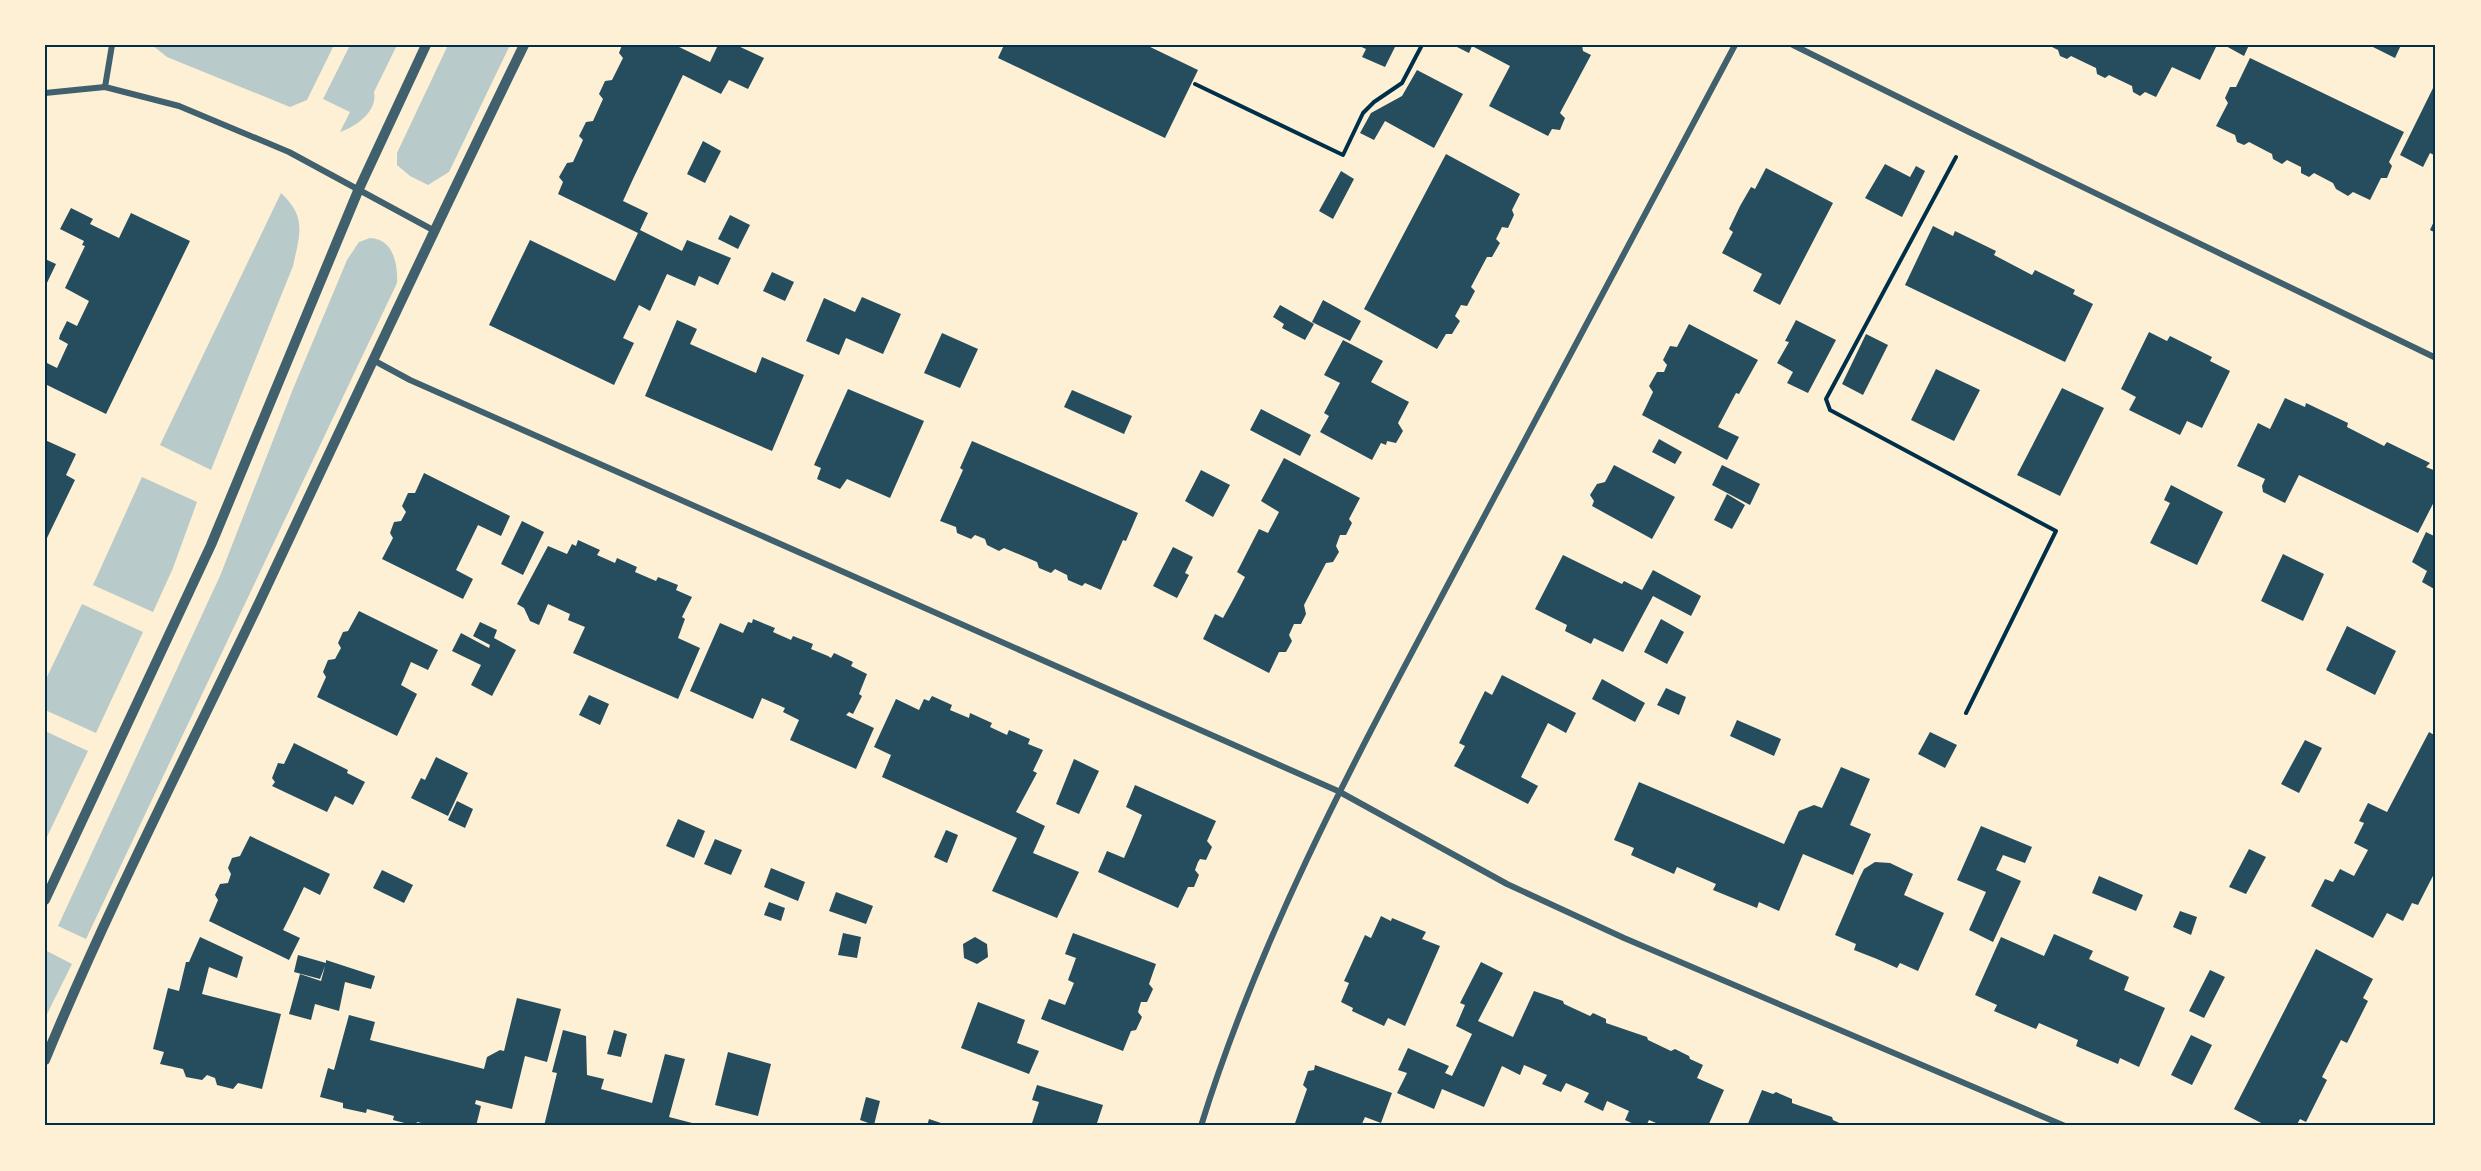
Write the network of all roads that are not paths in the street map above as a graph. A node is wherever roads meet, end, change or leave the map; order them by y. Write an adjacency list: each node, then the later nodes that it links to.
1 (112, 45): 6 (street)
2 (426, 45): 8 (street)
3 (524, 45): 9 (street)
4 (1735, 45): 12 (street)
5 (1793, 45): 10 (street)
6 (105, 87): 7 (street); 8 (street)
7 (45, 93)
8 (358, 191): 9 (street); 13 (street)
9 (433, 230): 11 (street)
10 (2436, 358)
11 (373, 360): 12 (street); 14 (street)
12 (1338, 791): 15 (street); 16 (street)
13 (45, 900)
14 (45, 1060)
15 (1201, 1126)
16 (2065, 1126)

